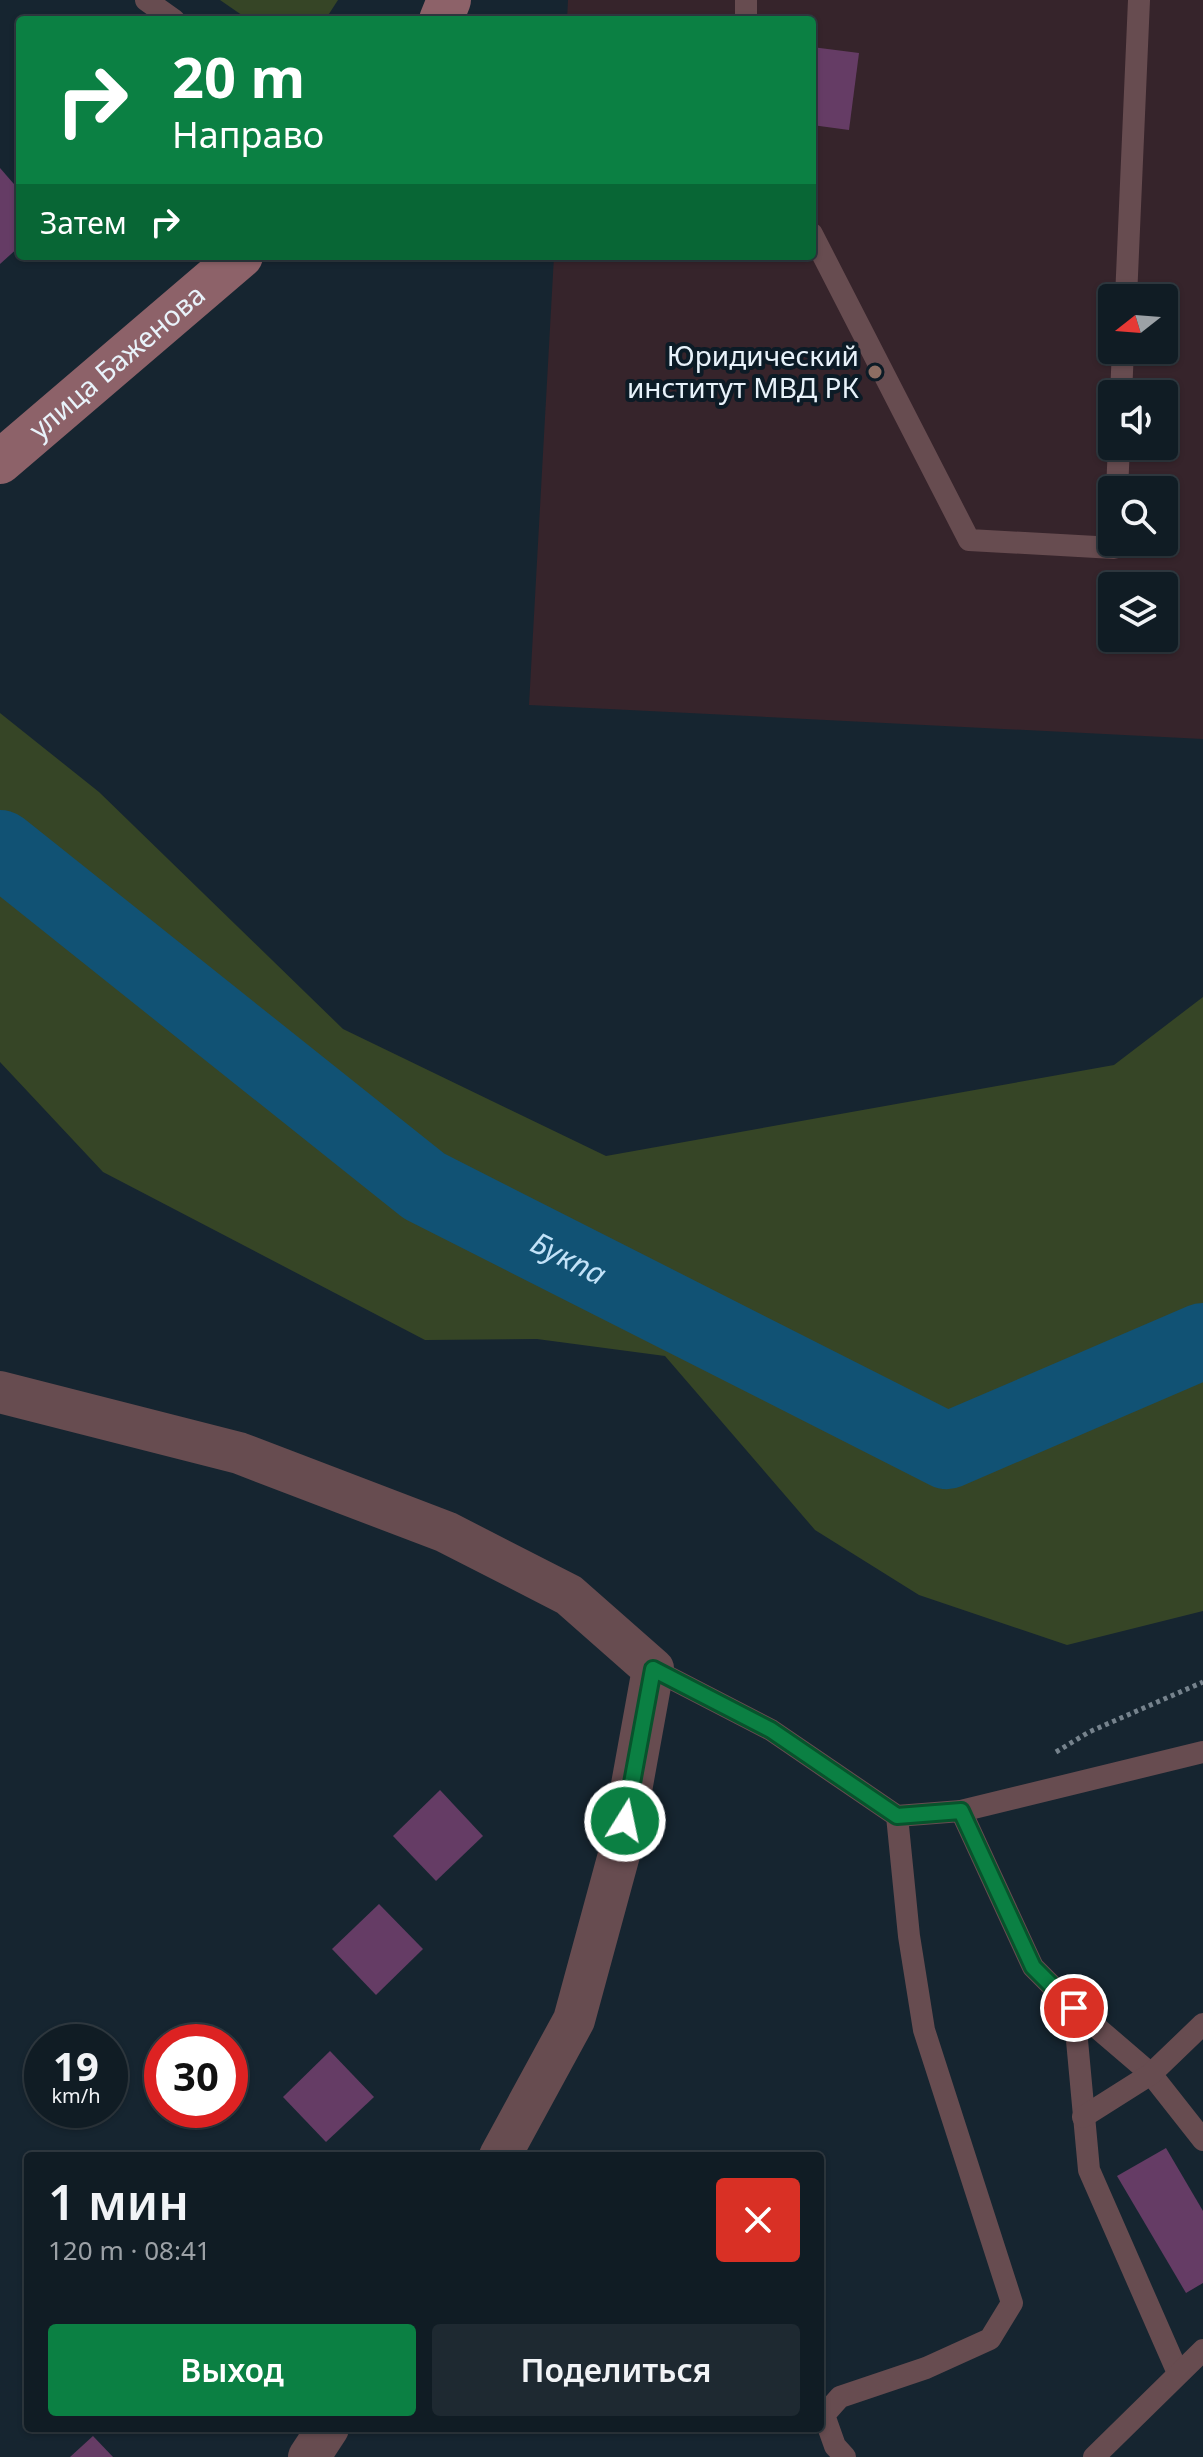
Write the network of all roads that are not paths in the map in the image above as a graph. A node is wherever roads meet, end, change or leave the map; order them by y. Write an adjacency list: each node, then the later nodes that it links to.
1 (146, 0): 3 (lane)
2 (1139, 0): 6 (lane)
3 (168, 16)
4 (816, 242): 8 (lane)
5 (237, 260): 7 (main road, улица Баженова)
6 (1127, 284)
7 (0, 462)
8 (1098, 547)
9 (0, 1392): 10 (street)
10 (653, 1669): 13 (lane); 19 (street)
11 (1203, 1752): 12 (lane)
12 (961, 1811): 13 (lane); 14 (lane)
13 (897, 1816): 24 (lane)
14 (1074, 2008): 16 (lane); 17 (lane)
15 (1203, 2024): 16 (lane)
16 (1151, 2074): 17 (lane); 18 (lane)
17 (1083, 2117): 21 (lane)
18 (1203, 2140)
19 (502, 2152)
20 (1203, 2350): 21 (lane)
21 (1178, 2373): 25 (lane)
22 (325, 2432): 23 (street)
23 (309, 2457)
24 (845, 2457)
25 (1094, 2457)

